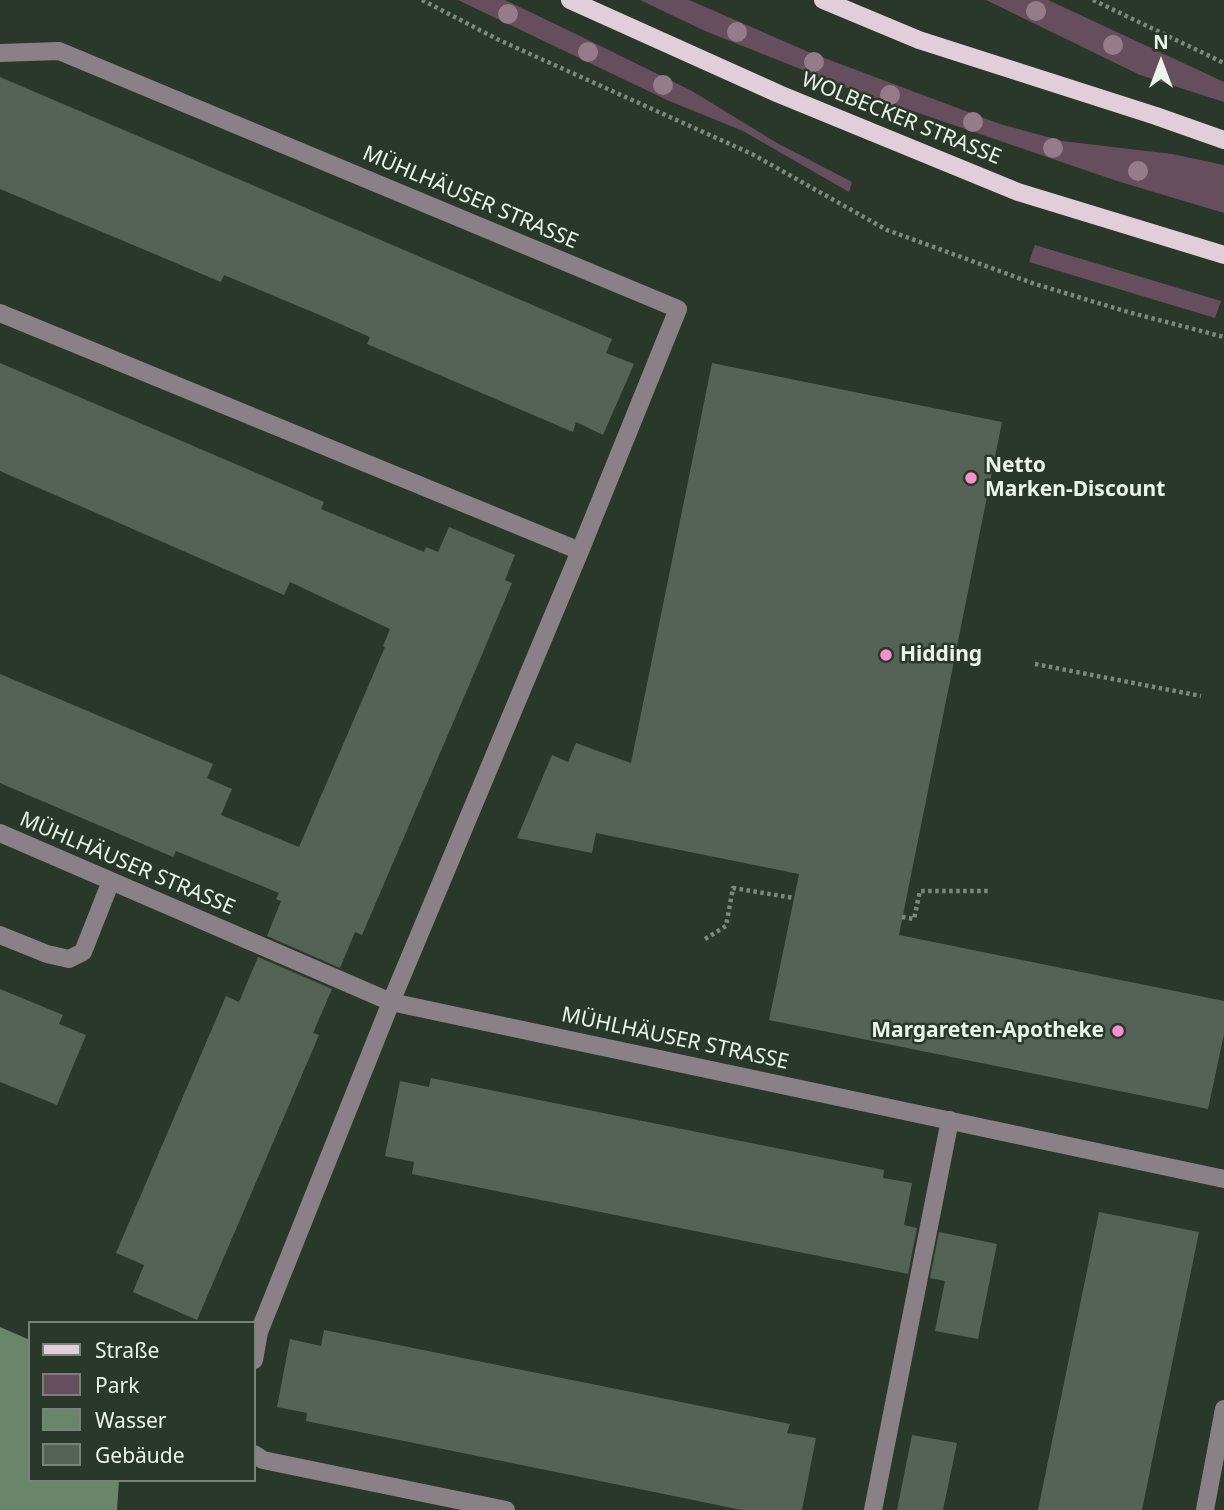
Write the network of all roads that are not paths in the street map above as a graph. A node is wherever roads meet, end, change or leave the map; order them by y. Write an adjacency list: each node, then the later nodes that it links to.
1 (570, 0): 5 (main road, WOLBECKER STRASSE)
2 (823, 0): 4 (main road)
3 (0, 53): 7 (street, MÜHLHÄUSER STRASSE)
4 (1224, 140)
5 (1224, 255)
6 (0, 313): 7 (street)
7 (580, 551): 11 (street, MÜHLHÄUSER STRASSE)
8 (0, 833): 9 (street, MÜHLHÄUSER STRASSE)
9 (111, 881): 10 (street); 11 (street, MÜHLHÄUSER STRASSE)
10 (0, 935)
11 (391, 1002): 12 (street, MÜHLHÄUSER STRASSE); 14 (street, MÜHLHÄUSER STRASSE)
12 (950, 1120): 13 (street, MÜHLHÄUSER STRASSE); 18 (street)
13 (1224, 1179)
14 (256, 1349)
15 (1224, 1409): 19 (street)
16 (256, 1455): 17 (street)
17 (506, 1510)
18 (873, 1510)
19 (1205, 1510)

